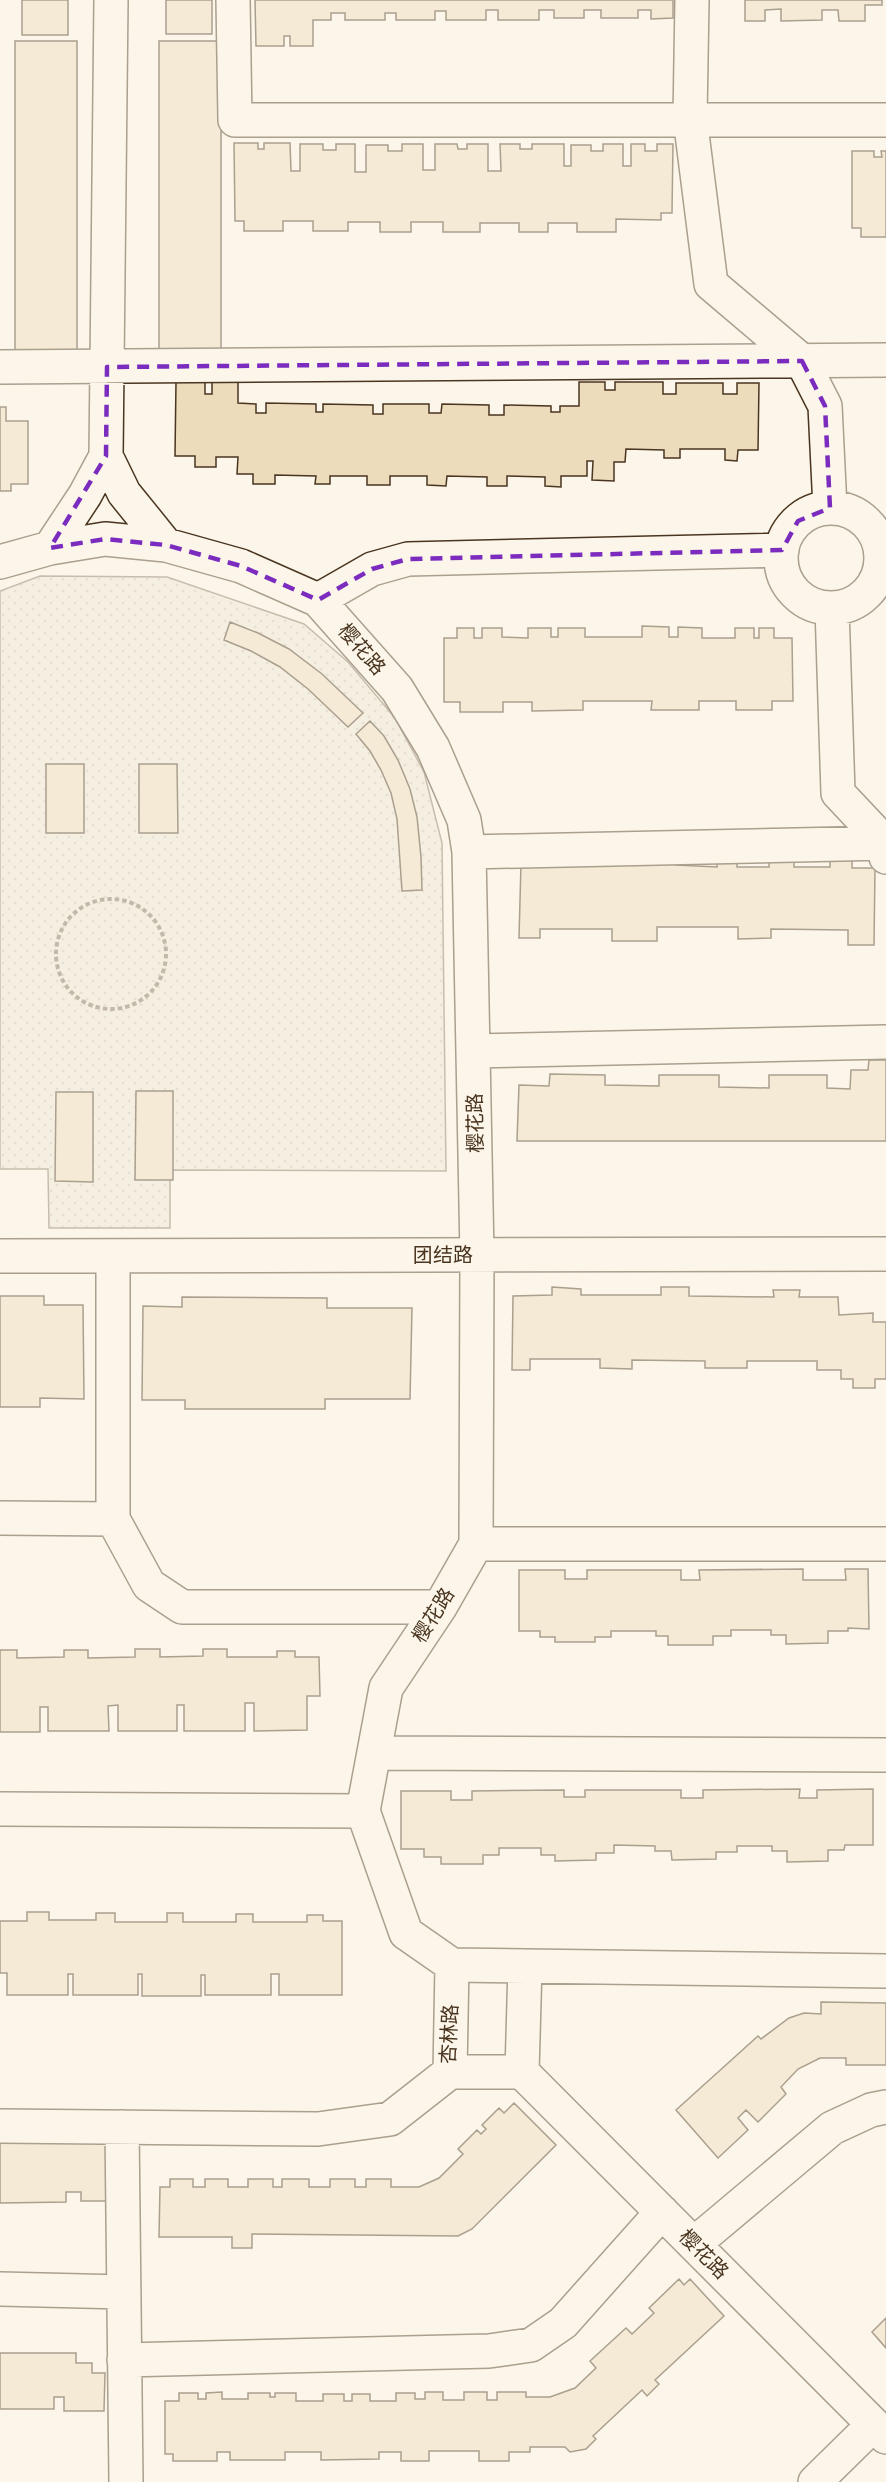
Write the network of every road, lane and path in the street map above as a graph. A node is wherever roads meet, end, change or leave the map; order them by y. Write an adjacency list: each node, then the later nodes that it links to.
1 (111, 0): 9 (street)
2 (233, 0): 4 (street)
3 (692, 0): 4 (street)
4 (690, 118): 5 (street); 7 (street)
5 (886, 120)
6 (886, 360): 7 (street)
7 (802, 361): 9 (street); 11 (street)
8 (0, 367): 9 (street)
9 (107, 367): 10 (street)
10 (106, 456): 12 (street); 13 (street)
11 (830, 508): 14 (street); 15 (street)
12 (166, 545): 13 (street, 樱花路); 17 (street, 樱花路)
13 (50, 548): 16 (street, 樱花路)
14 (782, 550): 17 (street); 18 (street)
15 (884, 557): 18 (street)
16 (0, 562)
17 (318, 600): 20 (street, 樱花路)
18 (832, 608): 19 (street)
19 (886, 843): 20 (street); 21 (street)
20 (469, 852): 24 (street, 樱花路)
21 (886, 861)
22 (140, 906): 22 (path)
23 (886, 1042): 24 (street)
24 (473, 1051): 26 (street, 樱花路)
25 (886, 1254): 26 (street, 团结路)
26 (477, 1255): 28 (street, 团结路); 31 (street, 樱花路)
27 (0, 1256): 28 (street, 团结路)
28 (113, 1256): 30 (street)
29 (0, 1518): 30 (street)
30 (113, 1519): 33 (street)
31 (476, 1544): 32 (street); 33 (street, 樱花路)
32 (886, 1544)
33 (440, 1607): 34 (street, 樱花路)
34 (374, 1753): 35 (street); 37 (street, 樱花路)
35 (886, 1755)
36 (0, 1809): 37 (street)
37 (363, 1811): 38 (street)
38 (452, 1965): 39 (street); 41 (street, 杏林路)
39 (525, 1966): 40 (street); 42 (street)
40 (886, 1971)
41 (450, 2072): 42 (street); 45 (street, 杏林路)
42 (522, 2072): 46 (street, 樱花路)
43 (886, 2107): 47 (street)
44 (0, 2126): 45 (street, 杏林路)
45 (123, 2127): 49 (street)
46 (662, 2212): 47 (street, 樱花路); 50 (street)
47 (694, 2244): 51 (street, 樱花路)
48 (0, 2289): 49 (street)
49 (124, 2292): 50 (street)
50 (124, 2360): 52 (street)
51 (880, 2431): 53 (street)
52 (126, 2482)
53 (815, 2482)

